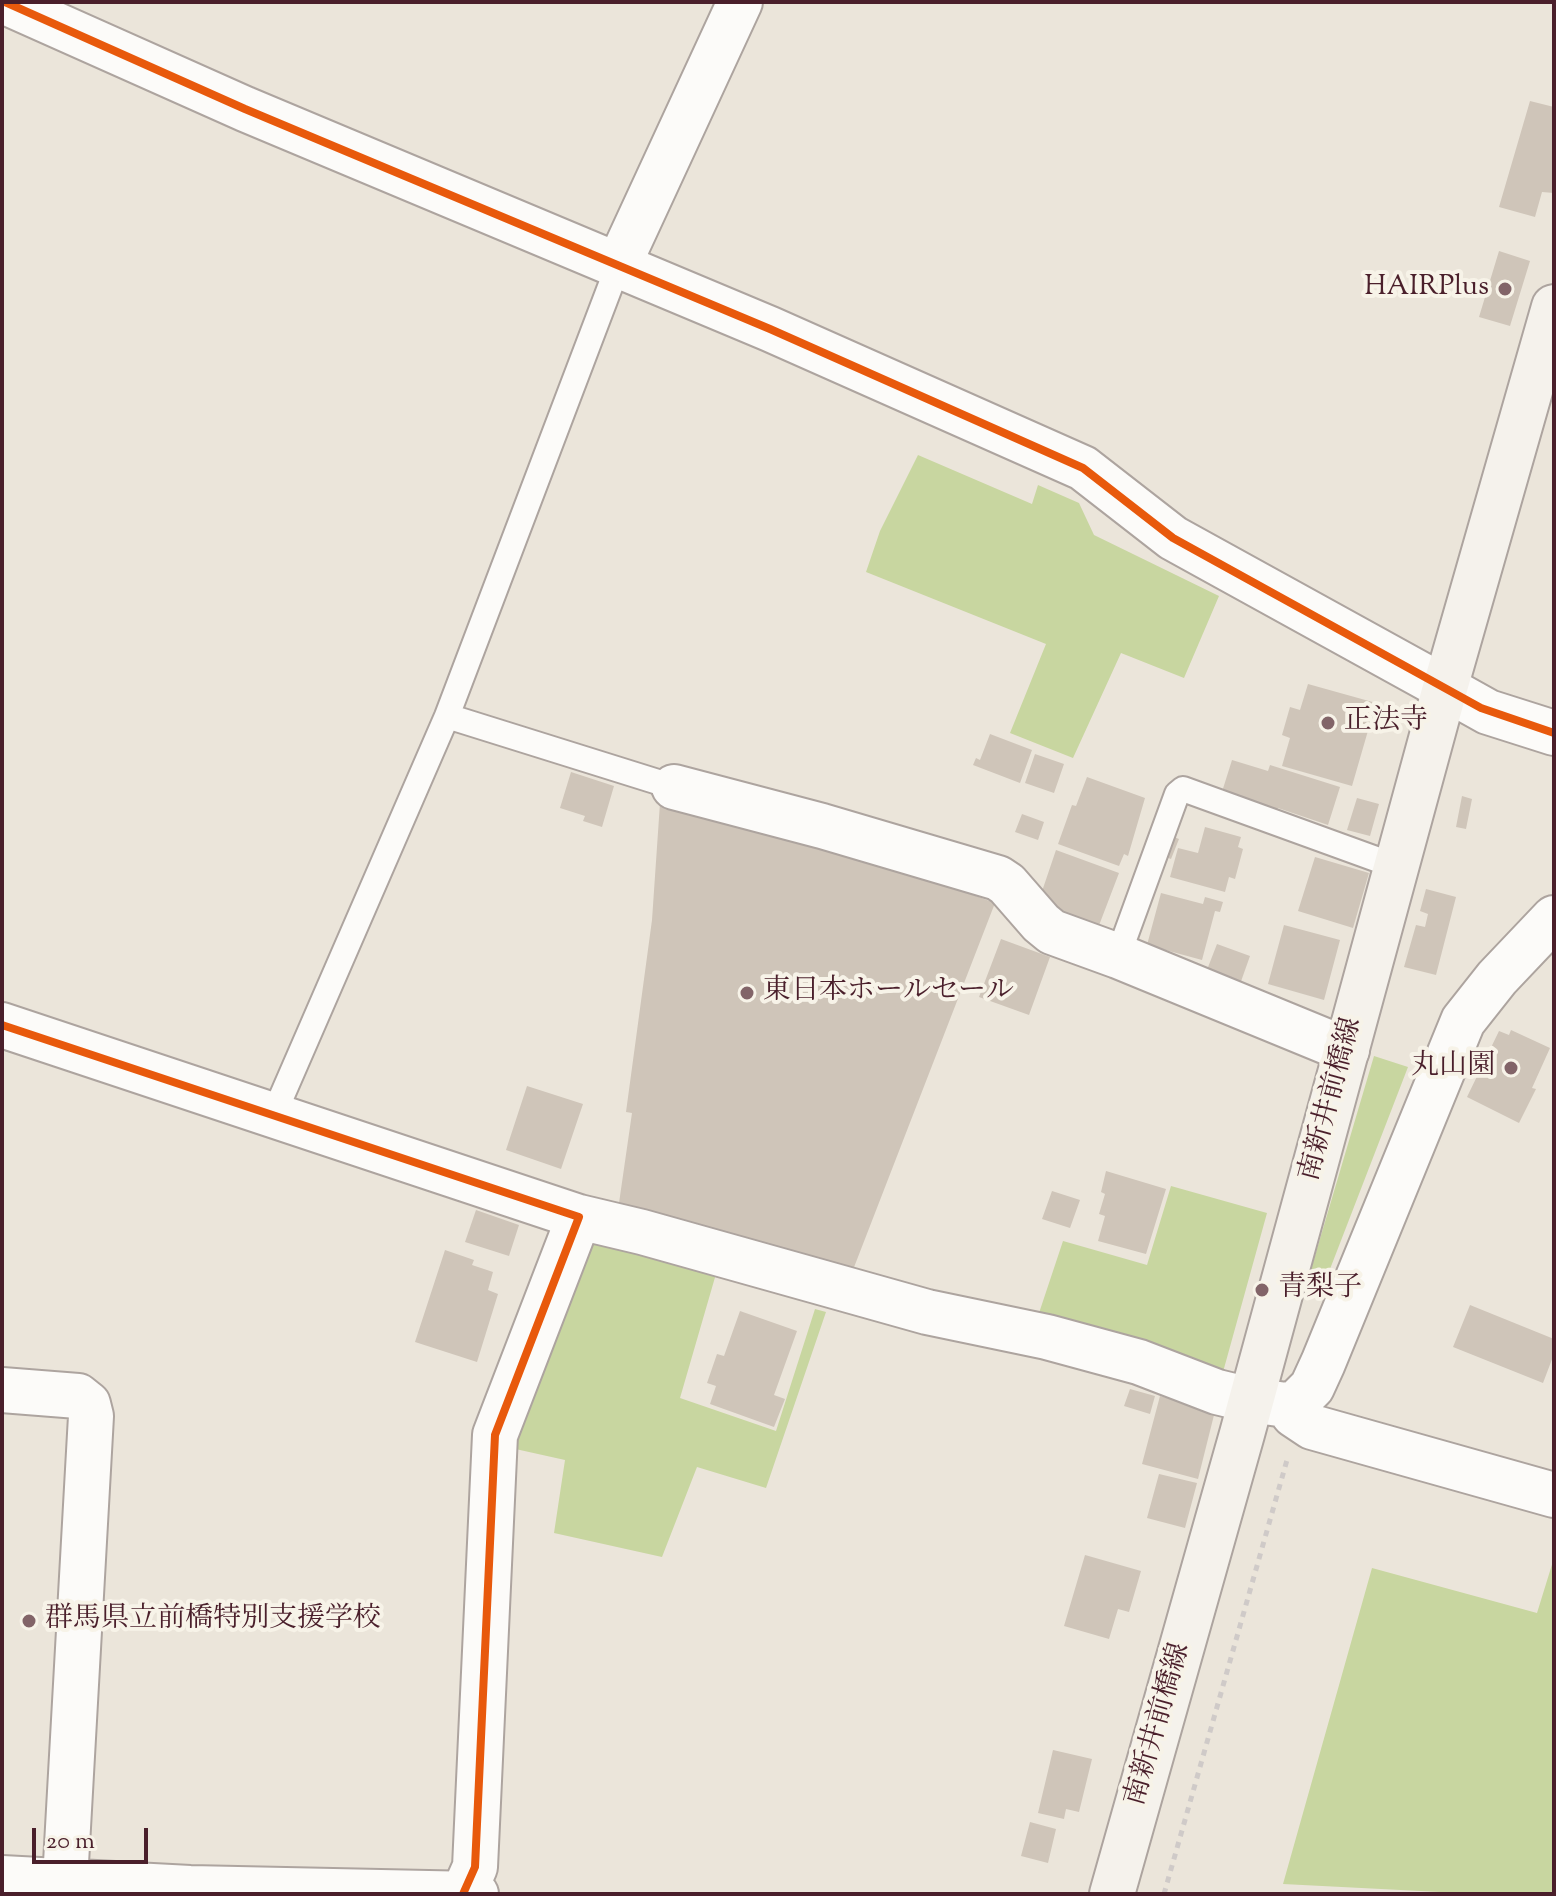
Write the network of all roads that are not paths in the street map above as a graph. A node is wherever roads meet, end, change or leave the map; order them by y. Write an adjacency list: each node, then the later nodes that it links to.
1 (5, 2): 3 (street)
2 (740, 2): 3 (street)
3 (618, 266): 5 (street); 6 (lane)
4 (1554, 307): 5 (main road, 南新井前橋線)
5 (1445, 688): 7 (street); 9 (main road, 南新井前橋線)
6 (447, 716): 8 (lane); 14 (lane)
7 (1554, 733)
8 (674, 787): 11 (street)
9 (1398, 867): 11 (lane); 13 (main road, 南新井前橋線)
10 (1554, 918): 17 (street)
11 (1118, 956): 13 (street)
12 (2, 1025): 14 (street)
13 (1347, 1050): 17 (main road, 南新井前橋線)
14 (274, 1114): 15 (street)
15 (579, 1217): 17 (street); 21 (street)
16 (2, 1390): 20 (street)
17 (1268, 1403): 18 (street); 23 (main road, 南新井前橋線)
18 (1554, 1495)
19 (2, 1878): 20 (street)
20 (65, 1881): 21 (street)
21 (463, 1894): 22 (street)
22 (476, 1894)
23 (1112, 1894)

